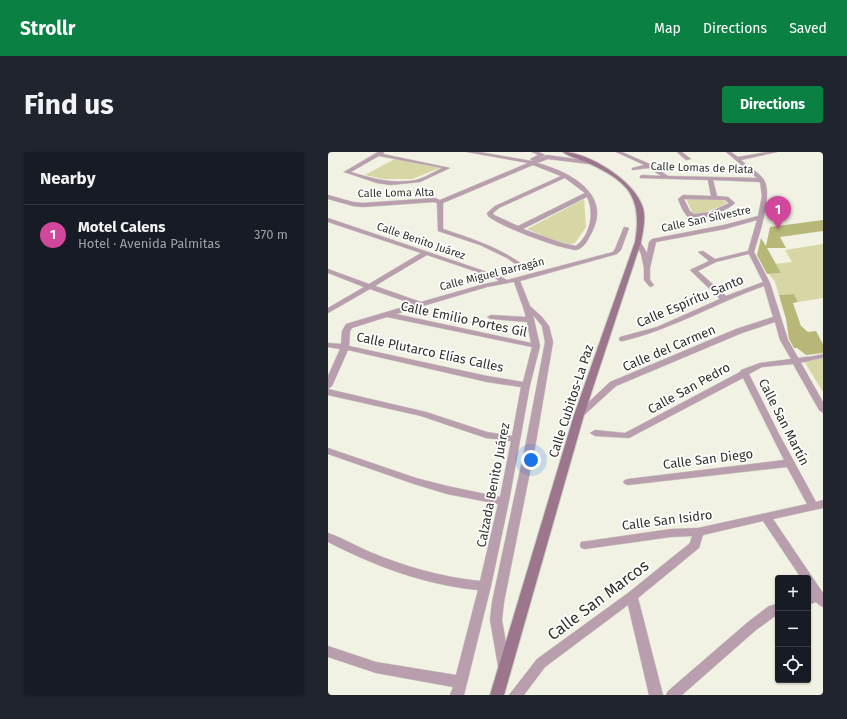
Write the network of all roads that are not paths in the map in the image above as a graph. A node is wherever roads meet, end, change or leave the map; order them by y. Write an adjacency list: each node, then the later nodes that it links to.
1 (469, 152): 12 (street)
2 (534, 152): 12 (street)
3 (566, 152): 11 (main road, Calle Cubitos-La Paz)
4 (618, 152): 13 (street)
5 (678, 152): 9 (street)
6 (728, 152): 10 (street)
7 (775, 152): 10 (street)
8 (380, 153): 8 (street)
9 (688, 158)
10 (737, 159): 19 (street)
11 (589, 162): 12 (street); 28 (main road, Calle Cubitos-La Paz)
12 (529, 163): 15 (street); 23 (street)
13 (650, 166): 14 (street); 17 (street)
14 (634, 169)
15 (565, 176): 20 (street); 26 (street)
16 (642, 177): 17 (street, Calle Lomas de Plata)
17 (667, 178): 18 (street, Calle Lomas de Plata)
18 (710, 179): 19 (street, Calle Lomas de Plata); 22 (street)
19 (762, 180): 24 (street)
20 (588, 194): 26 (street); 26 (street)
21 (328, 197): 23 (street, Calle Loma Alta)
22 (714, 197): 22 (street)
23 (437, 201): 33 (street, Calle Loma Alta)
24 (761, 217): 30 (street); 34 (street, Calle San Silvestre)
25 (328, 220): 31 (street, Calle Benito Juárez)
26 (519, 228)
27 (626, 228): 36 (street, Calle Miguel Barragán)
28 (638, 242): 34 (street); 59 (main road, Calle Cubitos-La Paz)
29 (701, 252): 32 (street)
30 (751, 252): 32 (street); 37 (street)
31 (426, 253): 36 (street, Calle Benito Juárez); 38 (street)
32 (714, 262): 40 (street)
33 (524, 268)
34 (647, 268): 39 (street)
35 (328, 270): 38 (street)
36 (511, 281): 41 (street, Calle Miguel Barragán); 42 (street, Calzada Benito Juárez)
37 (767, 283): 40 (street, Calle Espíritu Santo); 46 (street)
38 (371, 285): 41 (street); 43 (street)
39 (651, 285)
40 (725, 299): 48 (street, Calle Espíritu Santo)
41 (419, 304): 44 (street, Calle Miguel Barragán)
42 (527, 307): 47 (street, Calzada Benito Juárez); 78 (street)
43 (328, 311)
44 (388, 314): 50 (street, Calle Emilio Portes Gil); 51 (street, Calle Miguel Barragán)
45 (491, 317): 47 (street)
46 (778, 318): 53 (street); 59 (street, Calle del Carmen)
47 (530, 320): 50 (street, Calzada Benito Juárez)
48 (622, 339)
49 (328, 345): 51 (street, Calle Plutarco Elías Calles)
50 (536, 346): 55 (street, Calzada Benito Juárez)
51 (345, 347): 55 (street, Calle Plutarco Elías Calles); 56 (street)
52 (823, 356): 53 (lane)
53 (795, 361): 54 (street, Calle San Pedro); 58 (street)
54 (744, 372): 60 (street, Calle San Pedro); 63 (street, Calle San Martín)
55 (526, 385): 61 (street, Calzada Benito Juárez)
56 (328, 386)
57 (328, 392): 61 (street)
58 (823, 410)
59 (579, 415): 78 (main road, Calle Cubitos-La Paz)
60 (595, 433)
61 (515, 439): 65 (street, Calzada Benito Juárez)
62 (328, 451): 65 (street)
63 (790, 463): 64 (street, Calle San Diego); 66 (street, Calle San Martín)
64 (628, 482)
65 (504, 501): 72 (street, Calzada Benito Juárez)
66 (818, 505): 67 (street, Calle San Isidro)
67 (766, 517): 68 (street, Calle San Isidro); 71 (street)
68 (698, 532): 70 (street, Calle San Isidro); 74 (street, Calle San Marcos)
69 (328, 537): 72 (street)
70 (585, 545)
71 (804, 575)
72 (485, 586): 79 (street, Calzada Benito Juárez)
73 (811, 587): 75 (street)
74 (632, 596): 82 (street, Calle San Marcos); 83 (street)
75 (817, 600)
76 (775, 610): 84 (street)
77 (328, 651): 79 (street)
78 (504, 667): 81 (main road, Calle Cubitos-La Paz)
79 (460, 682): 80 (street, Calzada Benito Juárez)
80 (457, 695)
81 (497, 695)
82 (516, 695)
83 (656, 695)
84 (673, 695)

